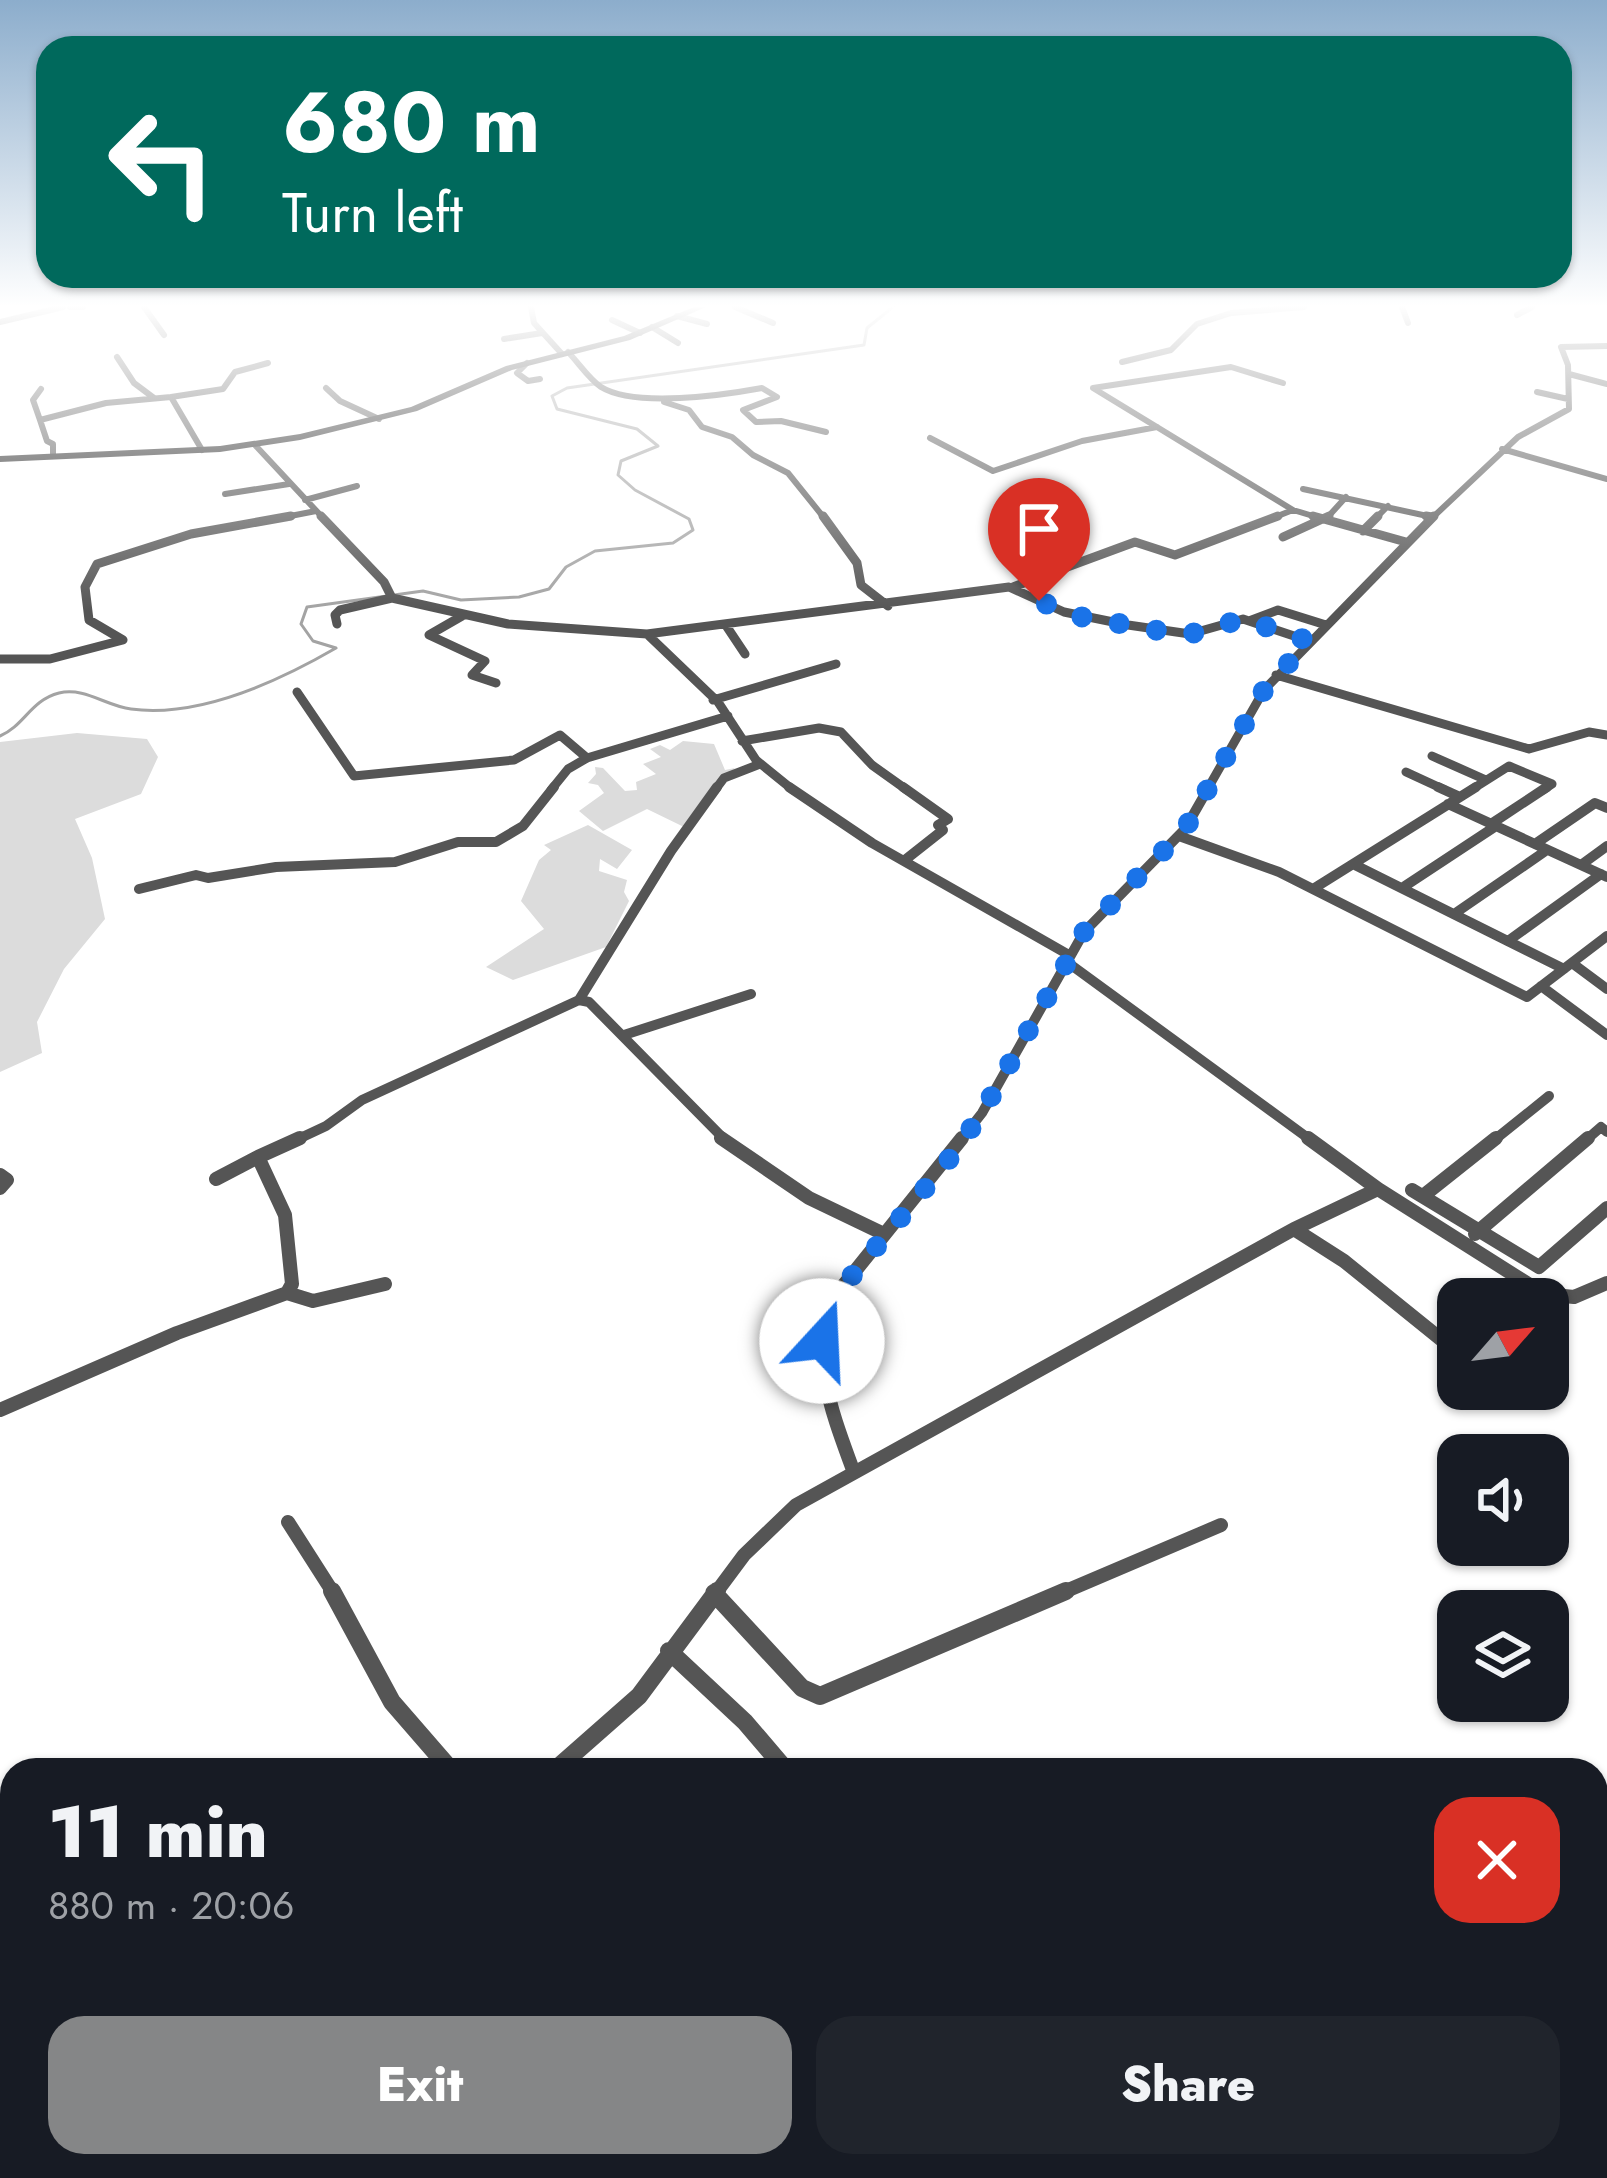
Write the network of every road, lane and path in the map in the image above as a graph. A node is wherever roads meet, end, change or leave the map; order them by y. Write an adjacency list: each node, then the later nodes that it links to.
1 (36, 409): 11 (street)
2 (84, 409): 11 (street)
3 (177, 409): 19 (street)
4 (357, 409): 10 (street)
5 (413, 409): 10 (main road)
6 (685, 409): 39 (street)
7 (747, 409): 13 (street)
8 (1127, 409): 12 (street)
9 (1569, 409): 15 (street)
10 (379, 419): 17 (main road)
11 (40, 420): 20 (street)
12 (1157, 427): 16 (street); 30 (street)
13 (826, 432)
14 (1543, 435): 15 (street)
15 (1518, 436): 18 (street)
16 (931, 438)
17 (255, 445): 19 (main road); 23 (street)
18 (1502, 449): 22 (street); 32 (street)
19 (202, 450): 20 (main road)
20 (53, 456): 21 (main road)
21 (0, 459)
22 (1607, 478)
23 (289, 484): 26 (street); 28 (street)
24 (357, 486): 28 (street)
25 (1303, 488): 27 (street)
26 (225, 494)
27 (1346, 497): 29 (street); 33 (street)
28 (305, 500): 31 (street)
29 (1388, 506): 32 (street); 34 (street)
30 (1293, 510): 33 (street); 37 (street)
31 (316, 511): 38 (street); 48 (street)
32 (1432, 517): 36 (street)
33 (1325, 520): 34 (street); 35 (street)
34 (1363, 531): 36 (street)
35 (1283, 537)
36 (1406, 542): 43 (street)
37 (1012, 587): 39 (street); 41 (street)
38 (392, 597): 40 (street); 42 (street)
39 (888, 606): 44 (street)
40 (463, 616): 45 (street); 51 (street)
41 (1250, 621): 43 (street); 46 (street)
42 (337, 624)
43 (1326, 625): 46 (street)
44 (727, 627): 45 (street); 47 (street)
45 (646, 634): 53 (street)
46 (1309, 641): 50 (street)
47 (745, 654)
48 (0, 659)
49 (836, 664): 53 (street)
50 (1276, 675): 55 (street); 66 (street)
51 (496, 683)
52 (297, 692): 58 (street)
53 (713, 700): 54 (street)
54 (728, 716): 56 (street); 58 (street)
55 (1603, 734)
56 (742, 741): 59 (street); 69 (street)
57 (1432, 756): 61 (street)
58 (587, 758): 74 (street)
59 (760, 764): 69 (street); 84 (street)
60 (1406, 772): 62 (street)
61 (1486, 780): 62 (street); 65 (street)
62 (1460, 796): 63 (street)
63 (1448, 804): 65 (street); 70 (street)
64 (1607, 808): 68 (street)
65 (1494, 825): 68 (street); 73 (street)
66 (1182, 832): 75 (street); 79 (street)
67 (1607, 846): 71 (street)
68 (1541, 847): 71 (street); 76 (street)
69 (905, 860): 79 (street)
70 (1353, 864): 73 (street); 75 (street)
71 (1581, 865): 72 (street)
72 (1604, 876): 77 (street)
73 (1402, 888): 76 (street)
74 (139, 889)
75 (1312, 889): 81 (street)
76 (1454, 914): 77 (street)
77 (1508, 941): 80 (street)
78 (1605, 942): 80 (street)
79 (1068, 958): 93 (street); 97 (street)
80 (1568, 966): 81 (street); 82 (street)
81 (1541, 986): 86 (street)
82 (1607, 989)
83 (751, 994): 85 (street)
84 (579, 1000): 85 (street); 89 (street)
85 (624, 1035): 97 (street)
86 (1607, 1035)
87 (1550, 1096): 96 (street)
88 (1607, 1132): 96 (street)
89 (258, 1157): 91 (street); 101 (street)
90 (0, 1174): 92 (street)
91 (216, 1179)
92 (0, 1188)
93 (1378, 1190): 95 (street); 98 (street)
94 (1607, 1208): 96 (street)
95 (1294, 1229): 102 (street); 104 (street)
96 (1479, 1231): 98 (street)
97 (884, 1234): 104 (street)
98 (1462, 1244): 99 (street)
99 (1607, 1283)
100 (385, 1284): 101 (street)
101 (287, 1293): 103 (street)
102 (1437, 1336)
103 (0, 1410)
104 (853, 1470): 107 (street)
105 (288, 1522): 109 (street)
106 (1221, 1525): 107 (street)
107 (714, 1593): 108 (street)
108 (669, 1651): 110 (street); 111 (street)
109 (441, 1758)
110 (568, 1758)
111 (776, 1758)

